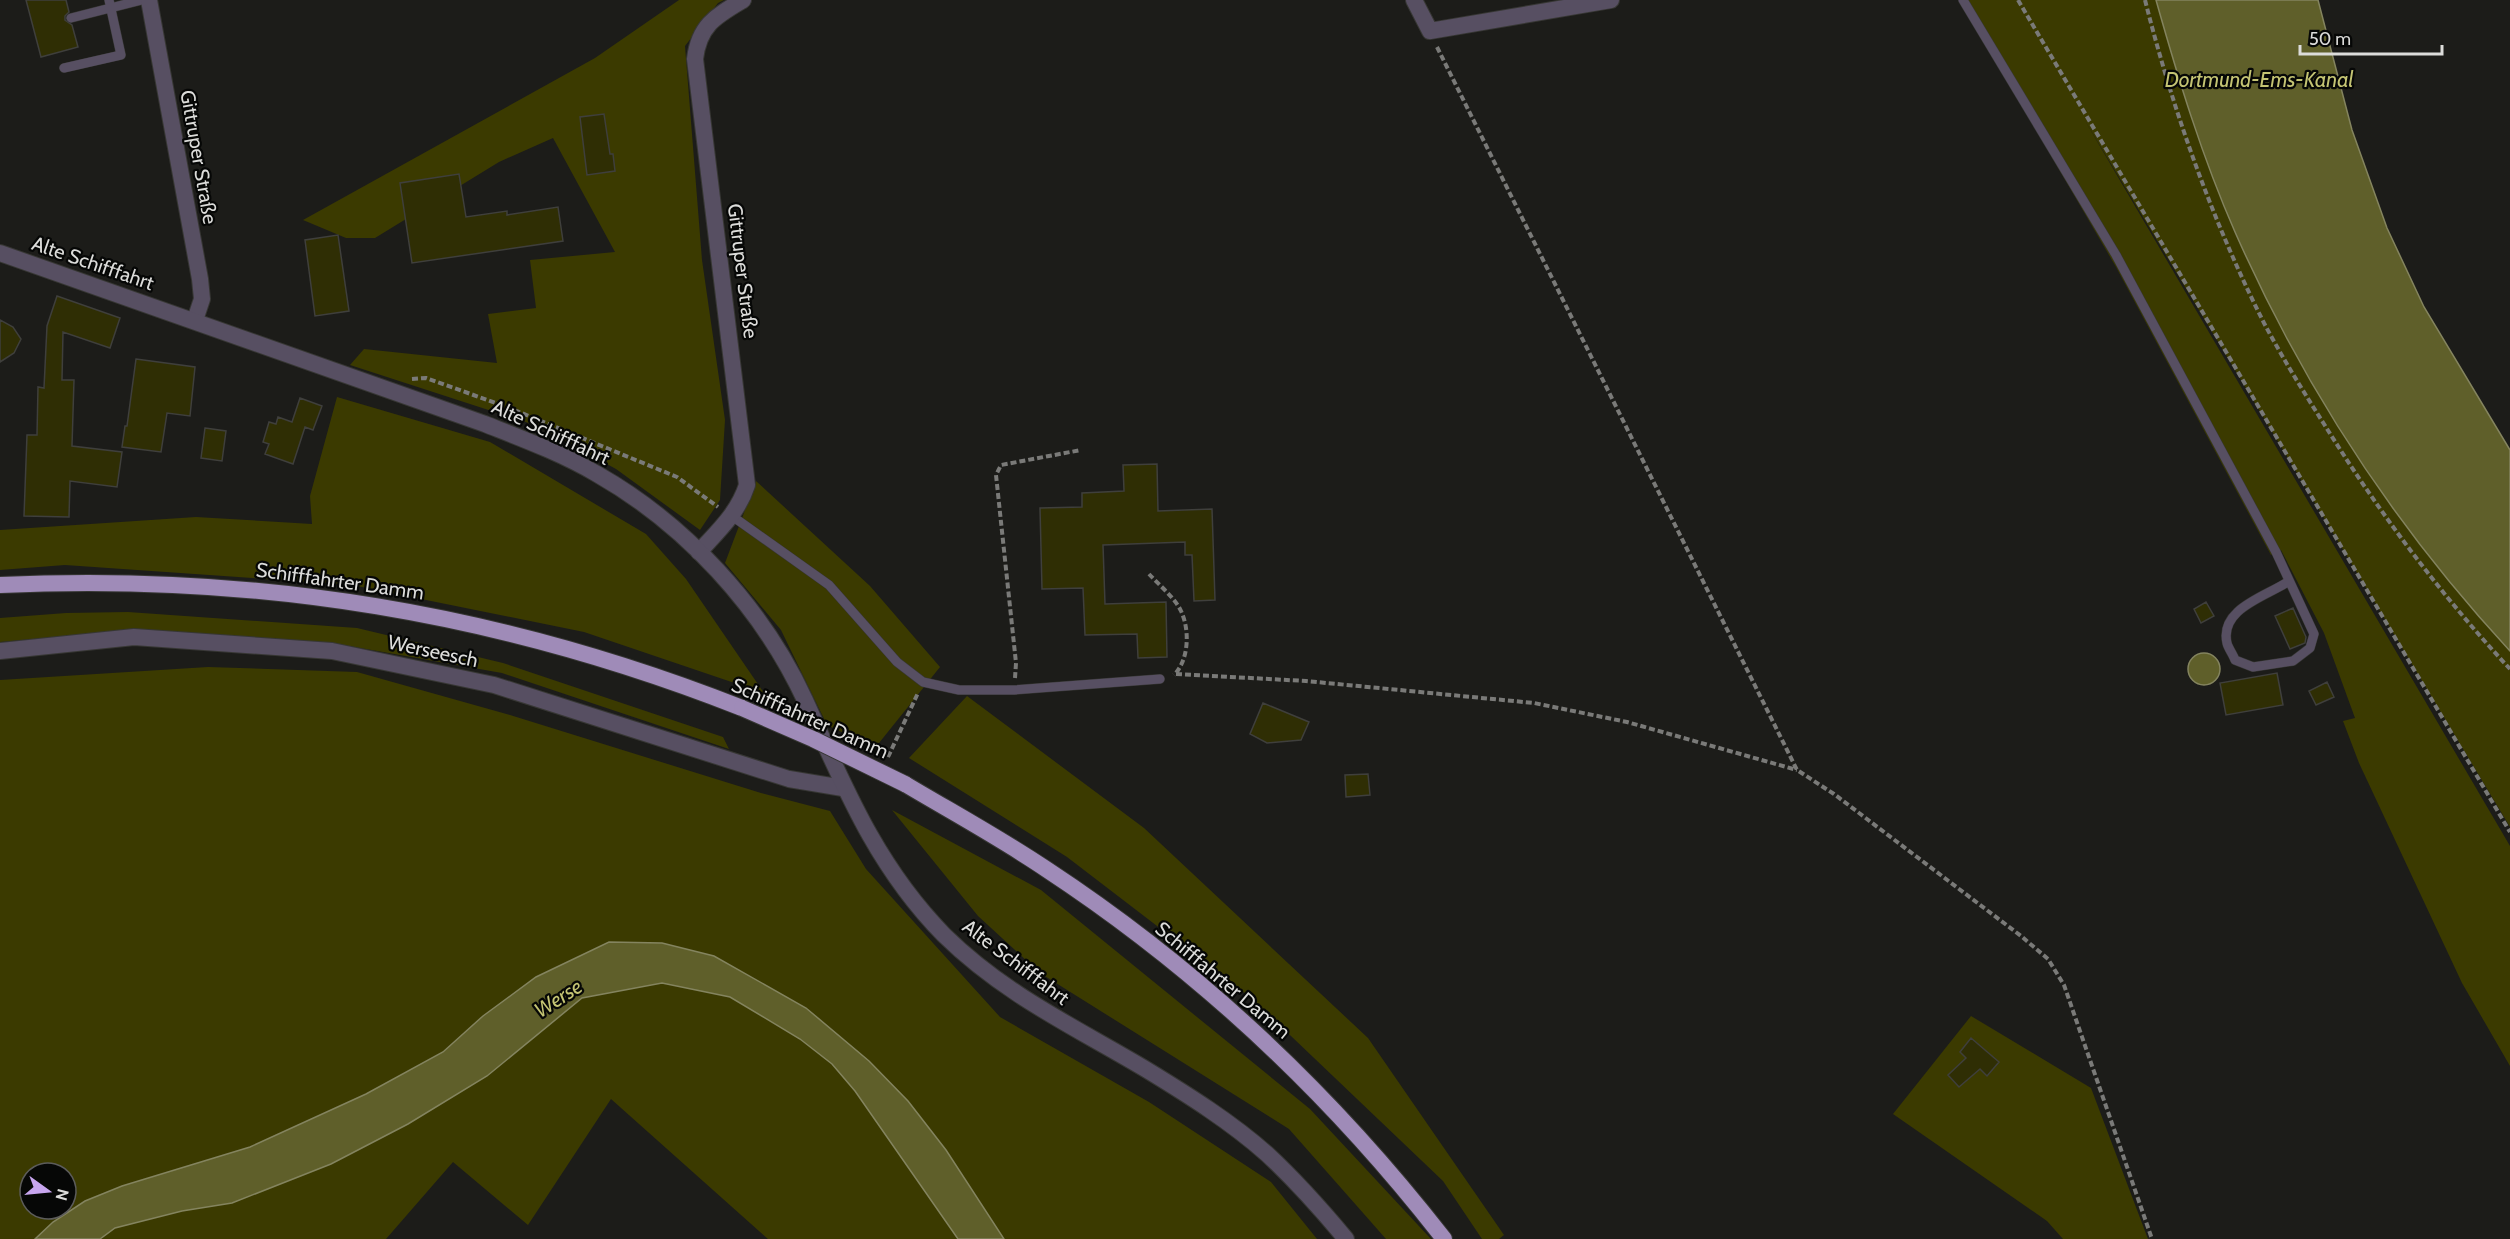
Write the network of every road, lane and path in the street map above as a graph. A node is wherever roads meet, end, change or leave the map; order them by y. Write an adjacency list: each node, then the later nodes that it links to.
1 (142, 0): 9 (lane)
2 (150, 0): 14 (street, Gittruper Straße)
3 (743, 0): 17 (street, Gittruper Straße)
4 (1414, 0): 11 (street)
5 (1611, 0): 11 (street)
6 (1963, 0): 20 (lane)
7 (2018, 0): 31 (path)
8 (2145, 0): 23 (path)
9 (110, 4): 10 (lane); 12 (lane)
10 (71, 18)
11 (1430, 31): 29 (path)
12 (64, 68)
13 (0, 253): 14 (street, Alte Schifffahrt)
14 (195, 321): 15 (street, Alte Schifffahrt)
15 (386, 388): 17 (path); 18 (street, Alte Schifffahrt)
16 (1081, 450): 27 (path)
17 (732, 516): 18 (street, Gittruper Straße); 26 (lane)
18 (699, 552): 30 (street, Alte Schifffahrt)
19 (1149, 574): 24 (path)
20 (2289, 581): 20 (lane)
21 (0, 585): 33 (highway, Schifffahrter Damm, bridge)
22 (0, 651): 30 (street, Werseesch)
23 (2510, 669)
24 (1176, 674): 25 (path); 29 (path)
25 (1160, 679): 27 (lane)
26 (923, 682): 27 (lane); 28 (path)
27 (1014, 690)
28 (892, 747)
29 (1797, 770): 34 (path)
30 (843, 788): 32 (street, Alte Schifffahrt)
31 (2510, 832)
32 (1346, 1239)
33 (1444, 1239)
34 (2152, 1239)

